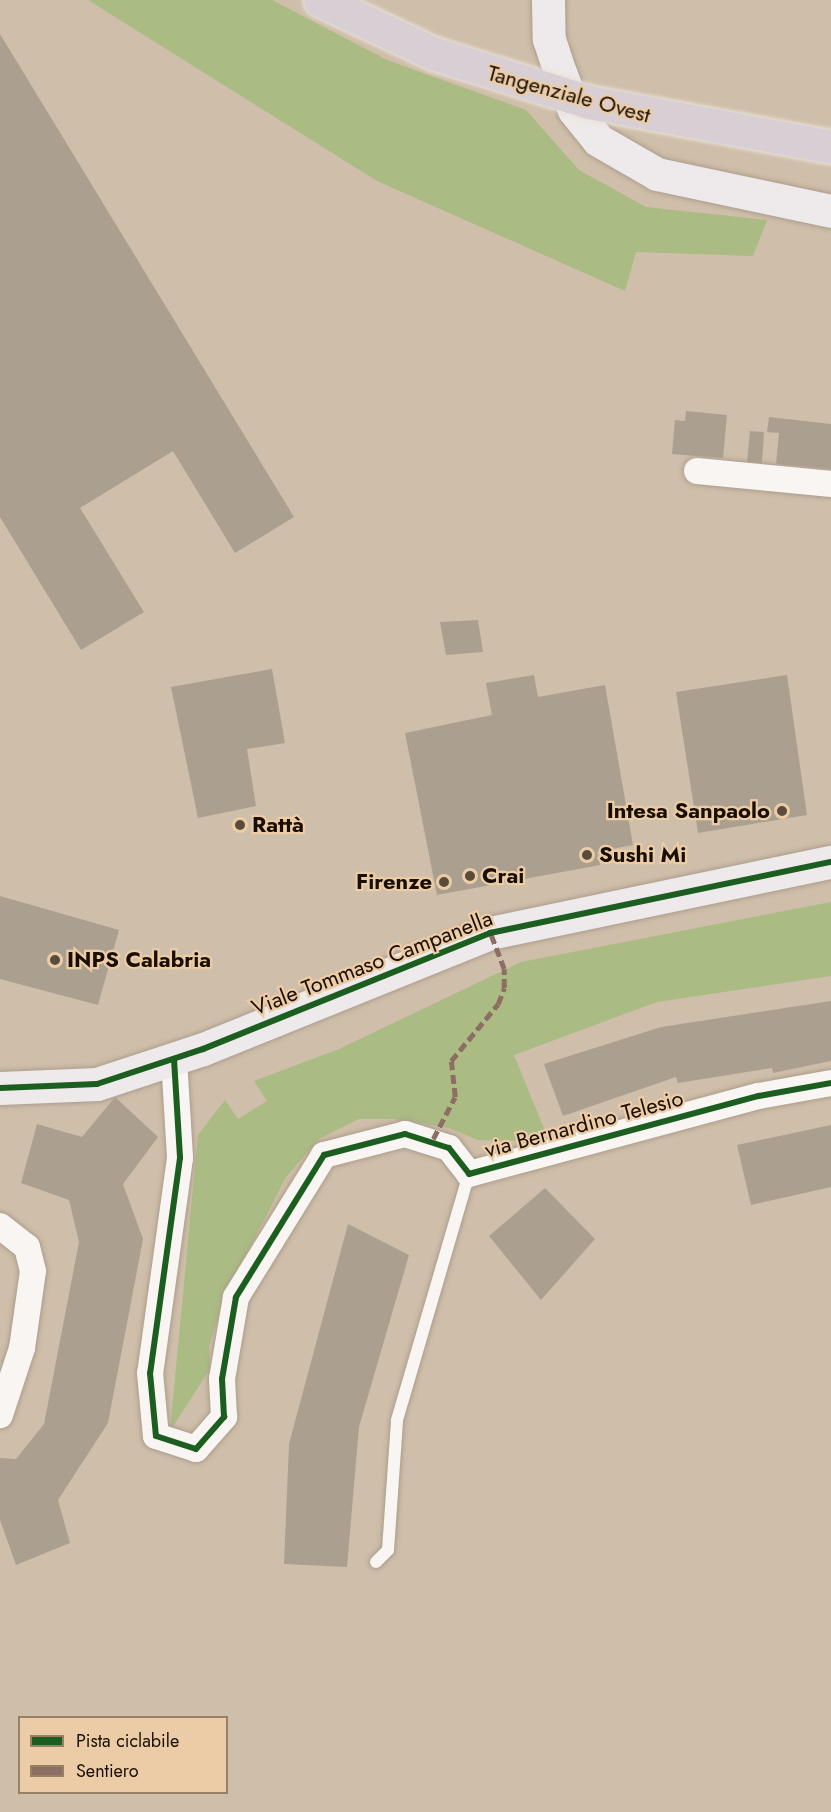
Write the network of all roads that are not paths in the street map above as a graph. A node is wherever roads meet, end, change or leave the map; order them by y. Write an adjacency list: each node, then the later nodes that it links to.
1 (320, 0): 3 (highway, Tangenziale Ovest, bridge)
2 (549, 0): 4 (street)
3 (831, 147)
4 (831, 211)
5 (698, 471): 6 (street)
6 (831, 484)
7 (831, 862): 8 (street, Viale Tommaso Campanella)
8 (174, 1059): 10 (street, Viale Tommaso Campanella); 11 (street, via Bernardino Telesio)
9 (831, 1083): 11 (street, via Bernardino Telesio)
10 (0, 1088)
11 (469, 1174): 14 (lane)
12 (0, 1226): 13 (street)
13 (0, 1415)
14 (376, 1562)

